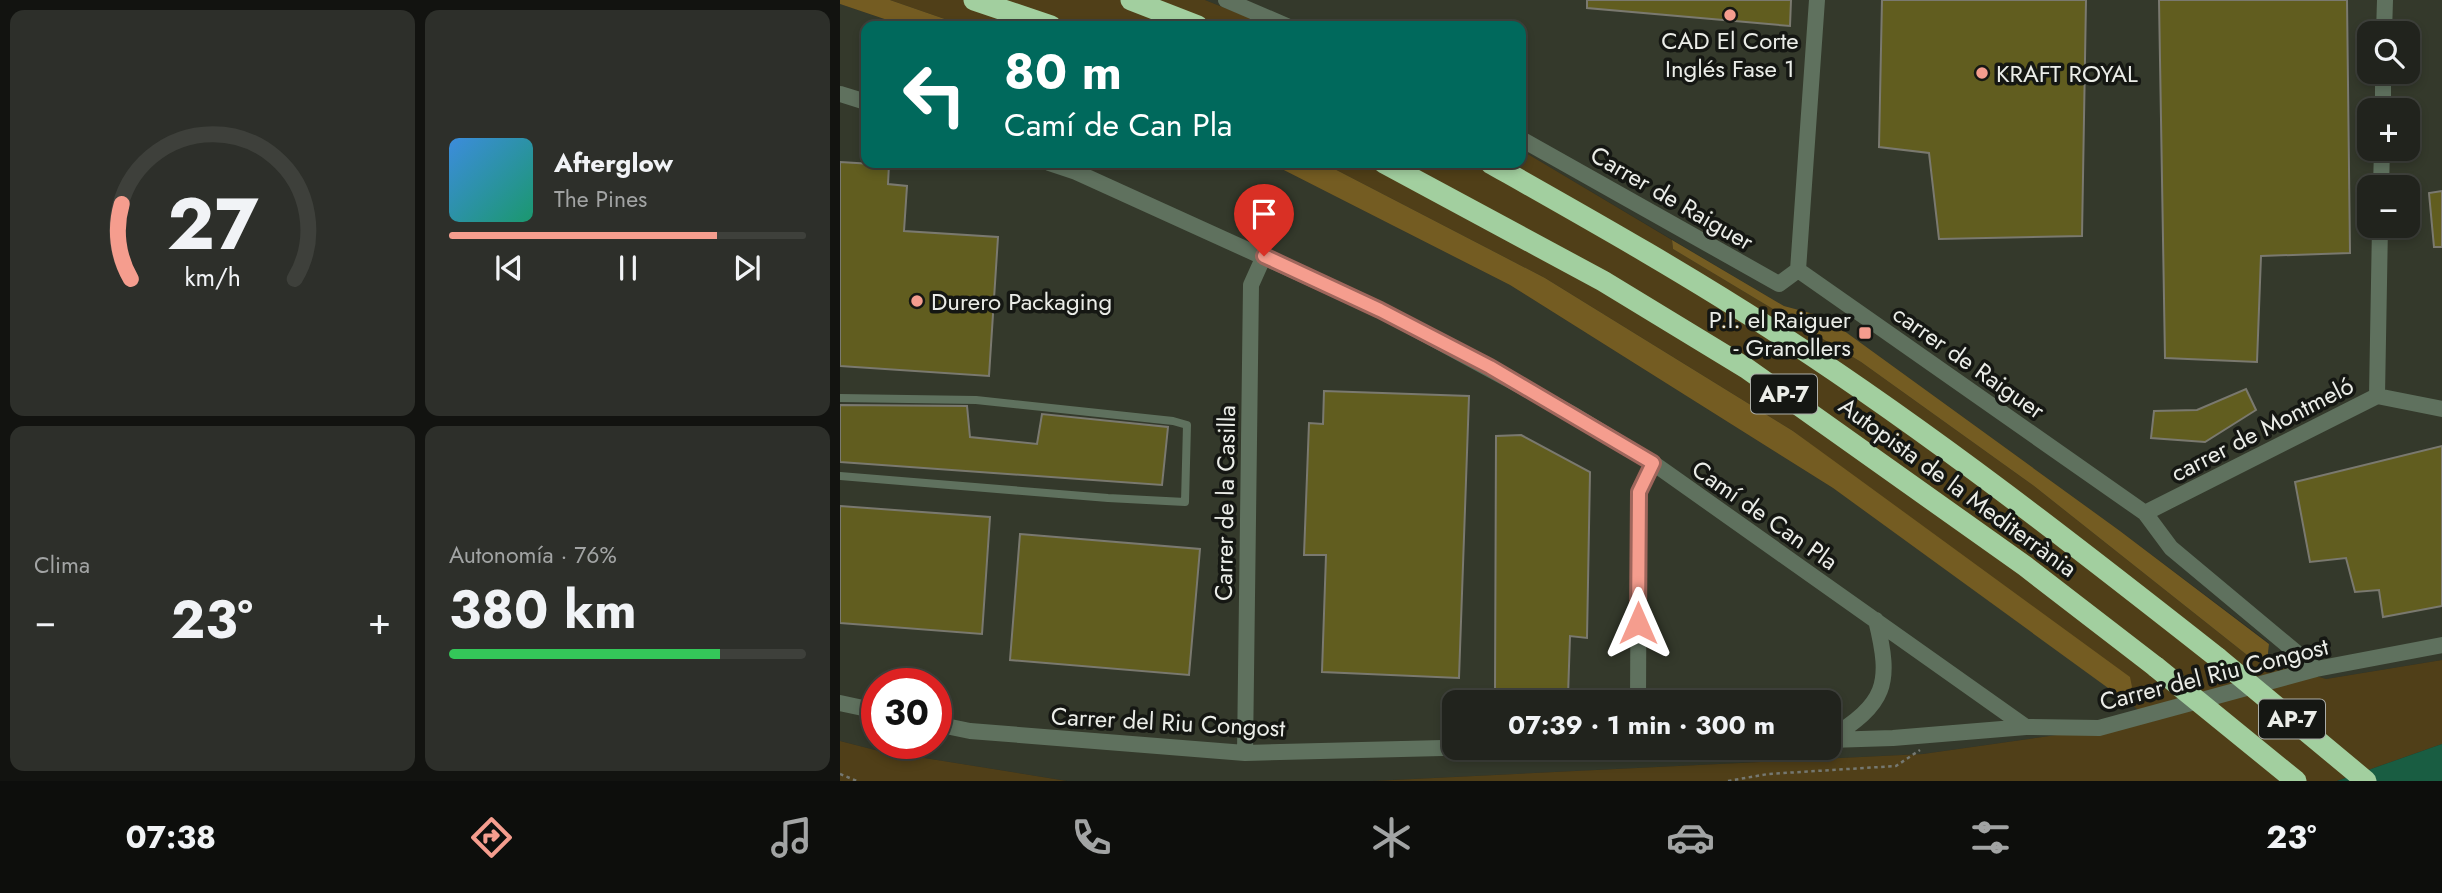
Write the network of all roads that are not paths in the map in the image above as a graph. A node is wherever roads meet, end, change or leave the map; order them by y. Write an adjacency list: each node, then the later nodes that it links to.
1 (974, 0): 6 (highway)
2 (1131, 0): 7 (highway)
3 (1226, 0): 8 (street)
4 (1817, 0): 18 (street)
5 (2385, 0): 9 (street)
6 (1036, 21)
7 (1185, 21)
8 (1275, 21)
9 (2384, 21)
10 (840, 94): 11 (street)
11 (861, 100)
12 (1526, 142): 18 (street, Carrer de Raiguer)
13 (1063, 168): 17 (street, Camí de Can Pla)
14 (1393, 168): 37 (highway, Autopista de la Mediterrània / AP-7, bridge)
15 (1499, 168): 38 (highway, Autopista de la Mediterrània / AP-7, bridge)
16 (2380, 238): 19 (street)
17 (1264, 256): 22 (street, Camí de Can Pla); 36 (street, Carrer de la Casilla)
18 (1798, 270): 24 (street, carrer de Raiguer)
19 (2377, 396): 21 (street, carrer de Montmeló); 24 (street, carrer de Montmeló)
20 (840, 398): 23 (lane)
21 (2442, 409)
22 (1653, 463): 25 (street, Camí de Can Pla); 28 (street)
23 (840, 476)
24 (2145, 513): 27 (street, carrer de Raiguer)
25 (1875, 620): 32 (street, Camí de Can Pla); 33 (street)
26 (2442, 645): 27 (street, Carrer del Riu Congost)
27 (2316, 669): 32 (street, Carrer del Riu Congost)
28 (1638, 690)
29 (840, 703): 30 (street)
30 (861, 708)
31 (952, 727): 36 (street, Carrer del Riu Congost)
32 (2026, 727): 34 (street, Carrer del Riu Congost)
33 (1841, 731)
34 (1841, 739)
35 (1442, 748): 36 (street, Carrer del Riu Congost)
36 (1245, 753)
37 (2297, 781)
38 (2366, 781)

